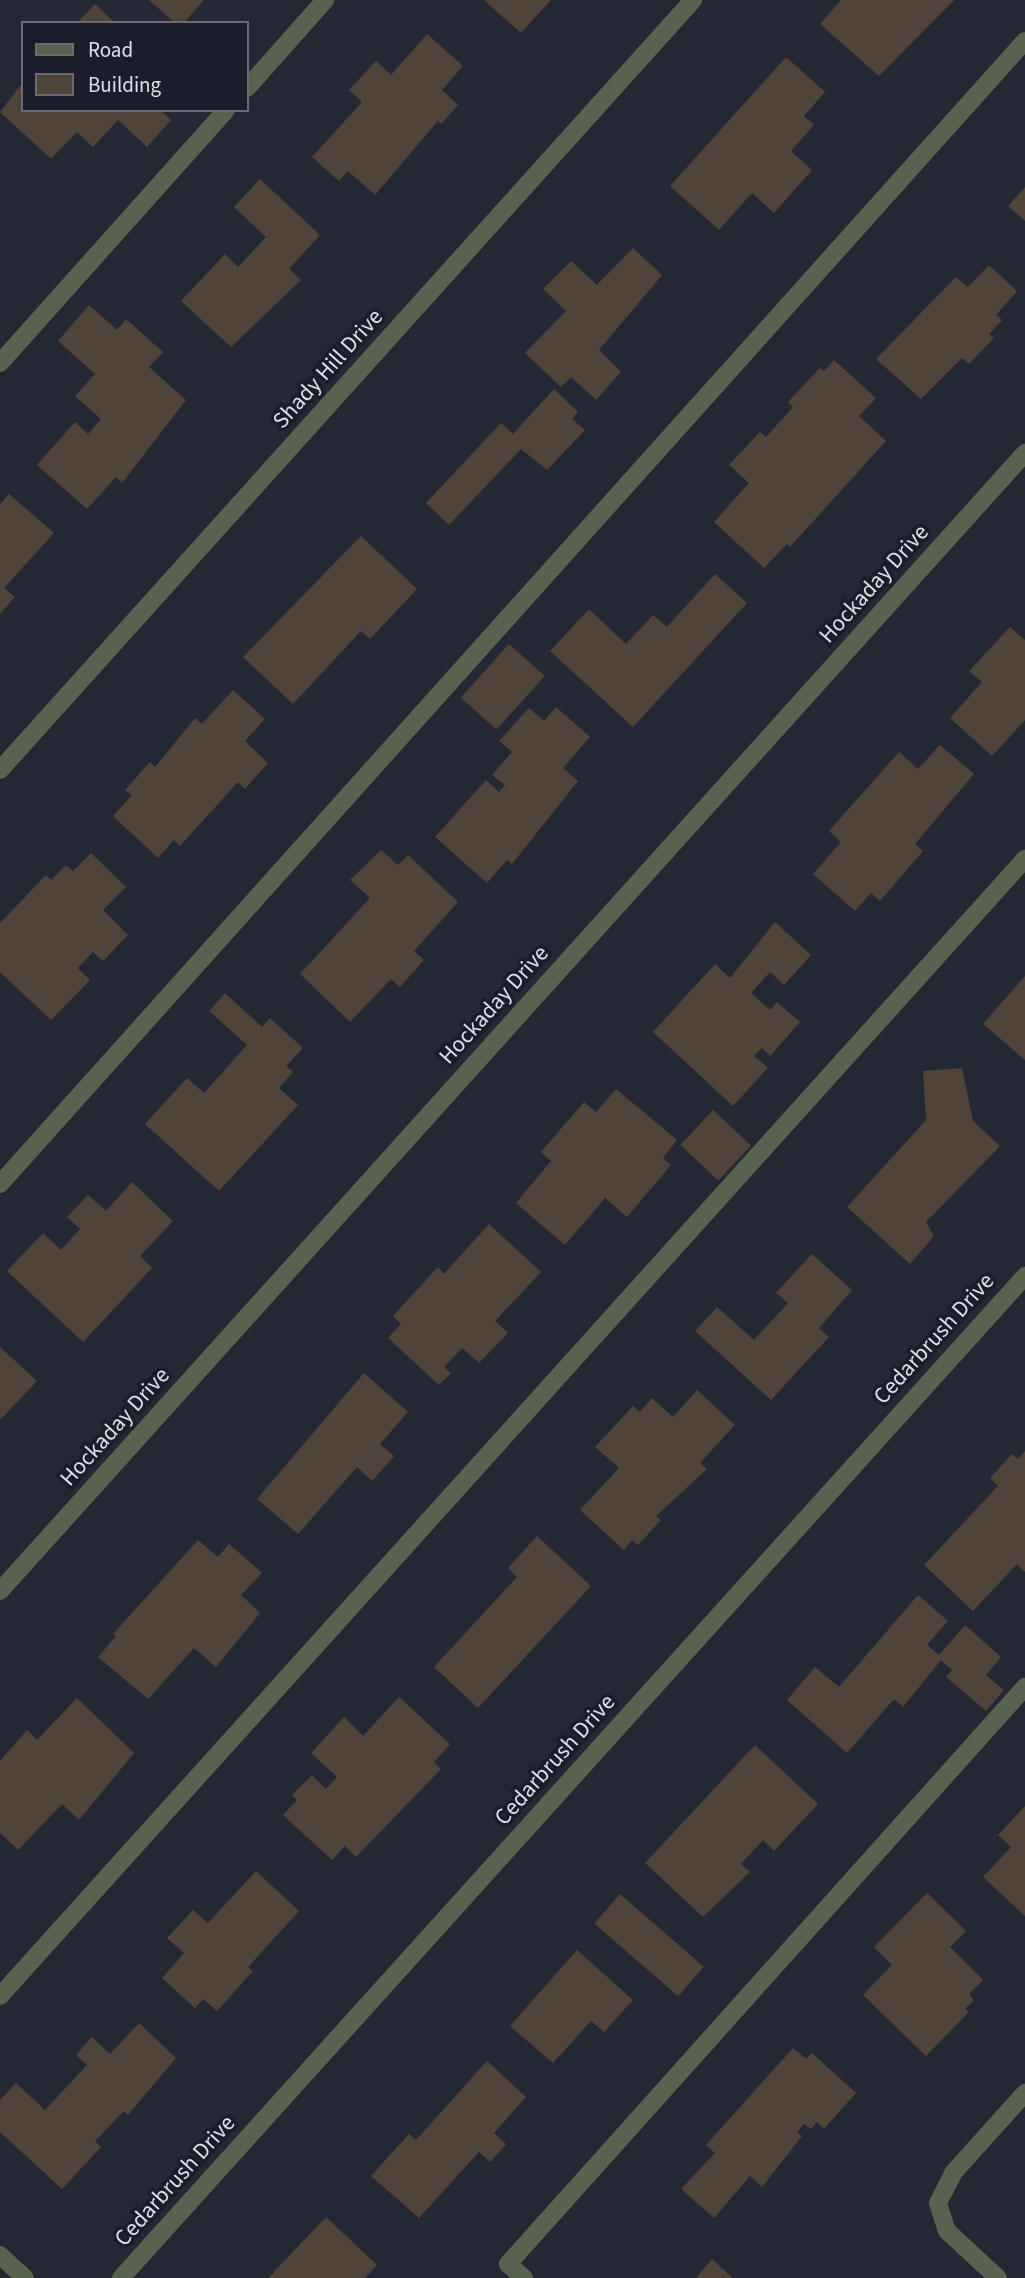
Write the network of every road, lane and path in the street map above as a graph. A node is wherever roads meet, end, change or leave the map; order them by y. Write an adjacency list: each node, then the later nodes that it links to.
1 (325, 0): 4 (street)
2 (693, 0): 8 (street, Shady Hill Drive)
3 (1025, 41): 10 (street)
4 (248, 87)
5 (224, 112): 6 (street)
6 (0, 363)
7 (1025, 453): 12 (street, Hockaday Drive)
8 (0, 770)
9 (1025, 859): 14 (street)
10 (0, 1184)
11 (1025, 1276): 18 (street, Cedarbrush Drive)
12 (0, 1591)
13 (1025, 1688): 19 (street)
14 (0, 1996)
15 (1025, 2093): 20 (street)
16 (0, 2255): 17 (street)
17 (25, 2278)
18 (121, 2278)
19 (524, 2278)
20 (998, 2278)

